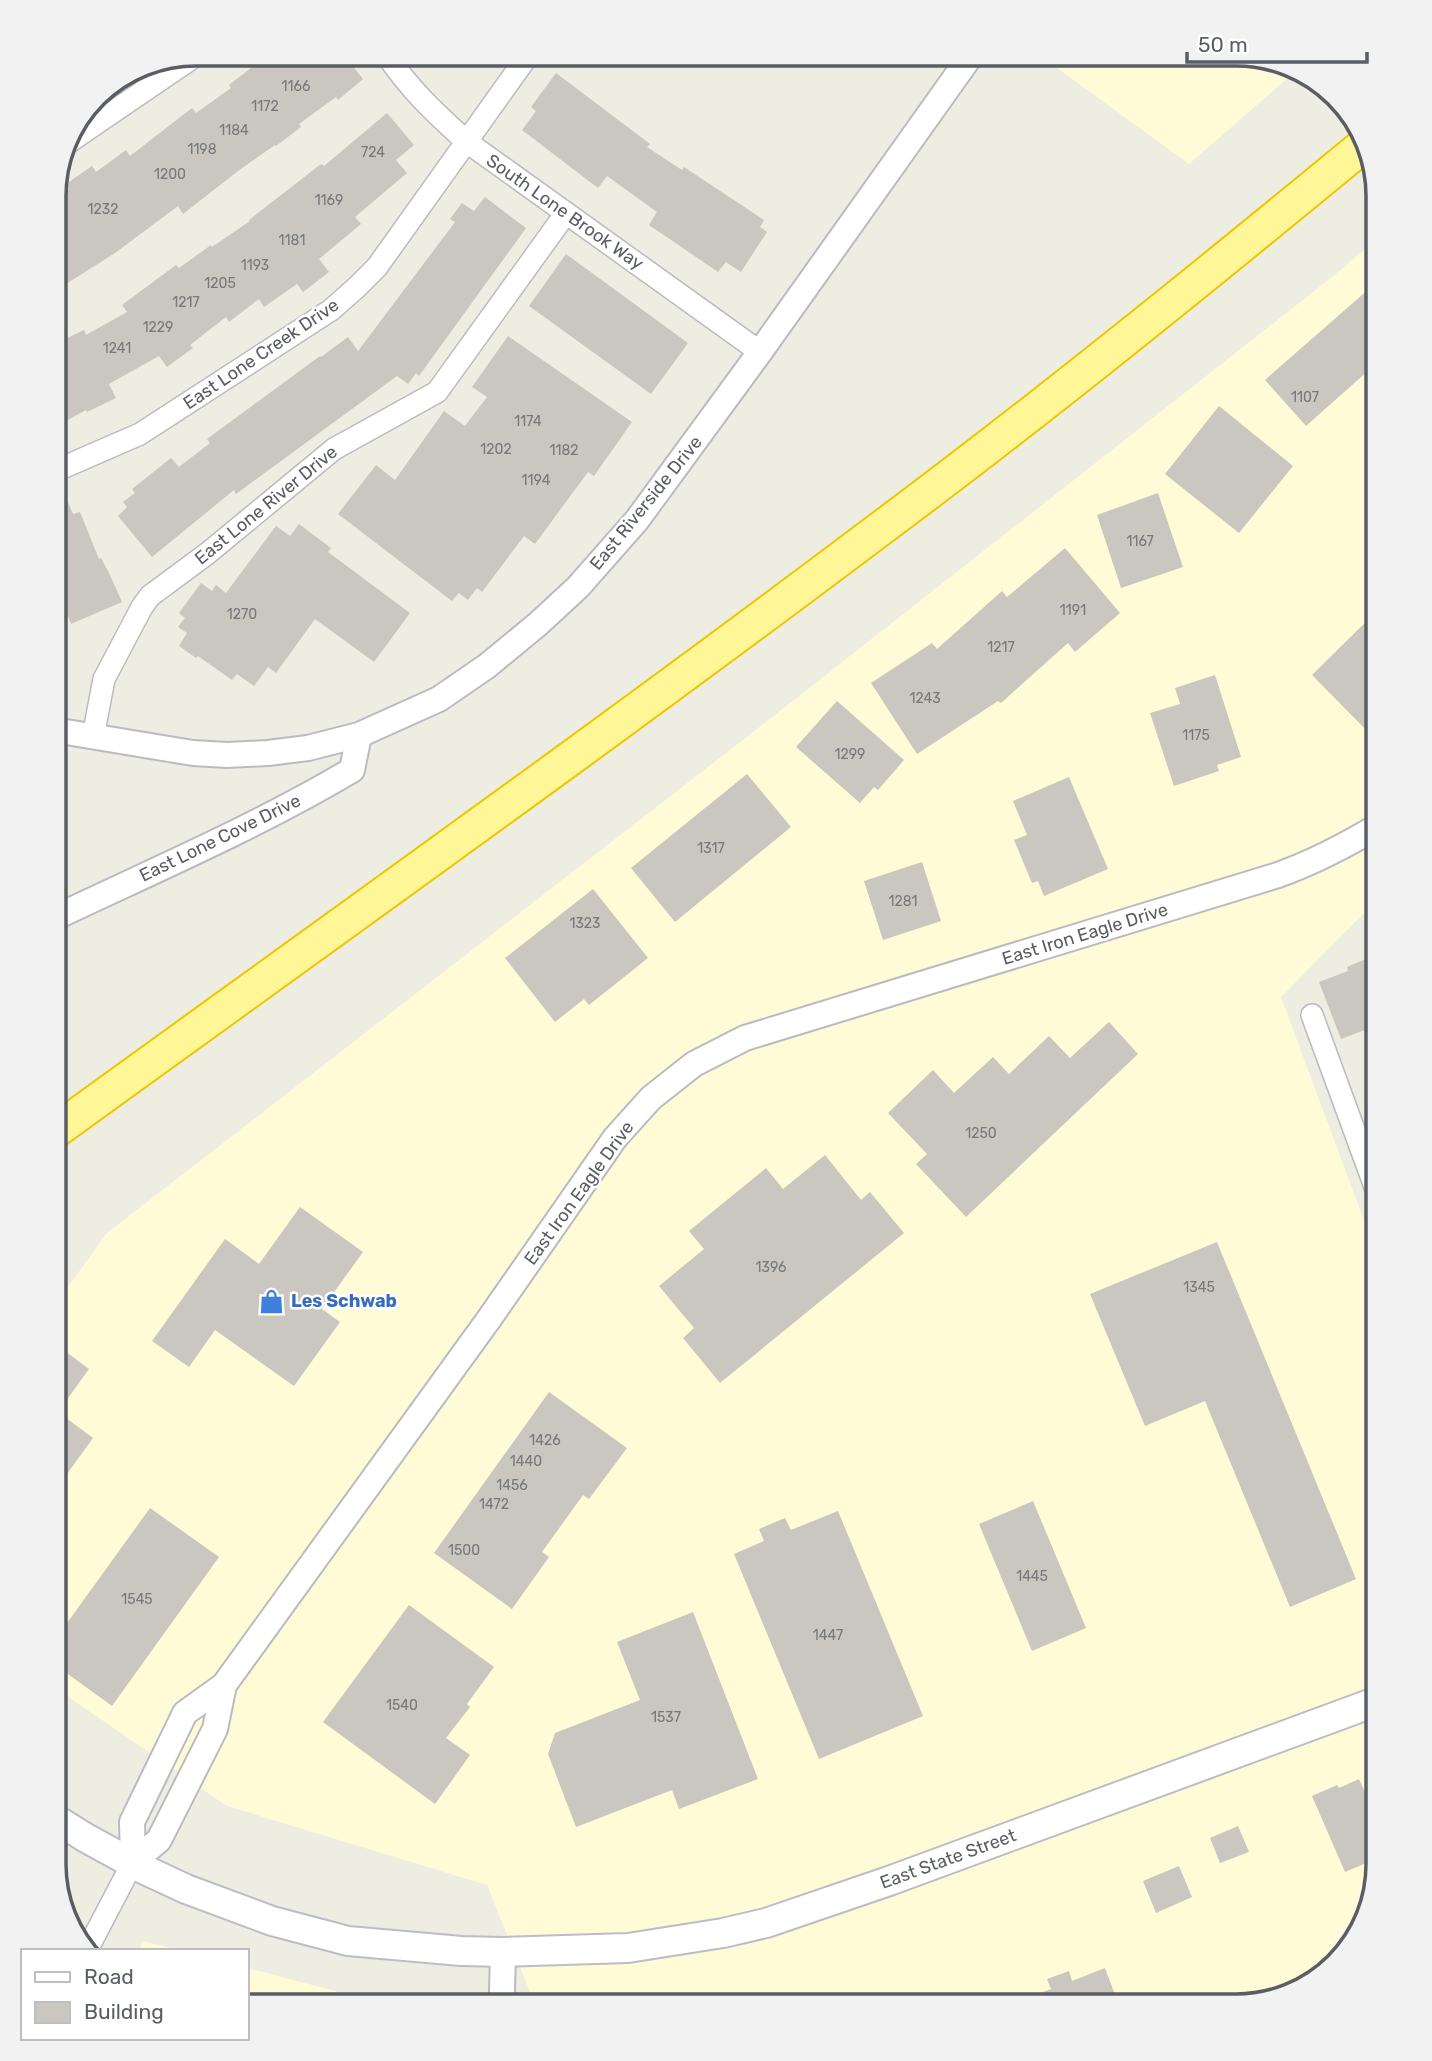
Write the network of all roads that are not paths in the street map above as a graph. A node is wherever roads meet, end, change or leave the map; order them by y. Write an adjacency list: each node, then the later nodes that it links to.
1 (394, 66): 6 (street, South Lone Brook Way)
2 (520, 66): 6 (street, East Lone Creek Drive)
3 (963, 67): 9 (street, East Riverside Drive)
4 (177, 68): 5 (street)
5 (83, 132)
6 (467, 142): 8 (street, South Lone Brook Way); 10 (street, East Lone Creek Drive)
7 (1357, 151): 17 (highway)
8 (566, 213): 9 (street, South Lone Brook Way); 13 (street, East Lone River Drive)
9 (760, 352): 12 (street, East Riverside Drive)
10 (67, 466)
11 (67, 731): 13 (street, East Riverside Drive)
12 (359, 735): 13 (street, East Riverside Drive); 15 (street, East Lone Cove Drive)
13 (93, 737)
14 (1366, 833): 19 (street, East Iron Eagle Drive)
15 (67, 912)
16 (1312, 1015): 18 (street)
17 (66, 1123)
18 (1366, 1162)
19 (224, 1685): 22 (street, East Iron Eagle Drive); 22 (street, East Iron Eagle Drive)
20 (1366, 1705): 24 (main road, East State Street)
21 (66, 1826): 22 (main road, East State Street)
22 (133, 1862): 23 (street); 24 (main road, East State Street)
23 (91, 1942)
24 (503, 1952): 25 (street)
25 (503, 1994)

